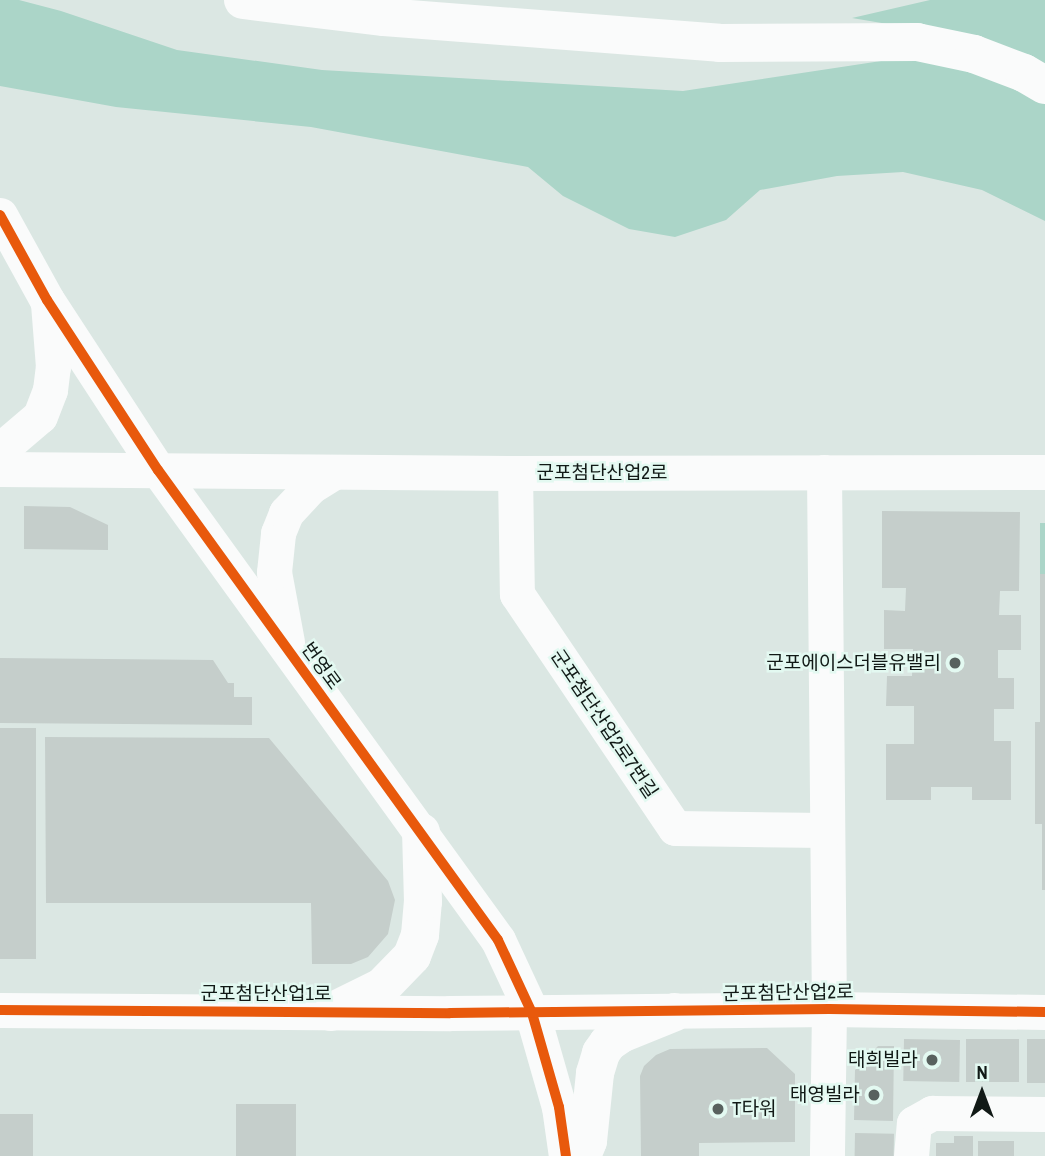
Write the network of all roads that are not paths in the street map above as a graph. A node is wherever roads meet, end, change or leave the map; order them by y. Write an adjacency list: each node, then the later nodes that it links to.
1 (243, 0): 2 (main road)
2 (1045, 85)
3 (0, 215): 4 (street, 번영로)
4 (47, 300): 5 (street); 7 (street, 번영로)
5 (0, 450)
6 (0, 469): 7 (street)
7 (158, 470): 8 (street, 군포첨단산업2로); 12 (street, 번영로)
8 (334, 472): 11 (street, 군포첨단산업2로); 12 (street)
9 (824, 472): 10 (street, 군포첨단산업2로); 11 (street, 군포첨단산업2로); 13 (street)
10 (1045, 472)
11 (515, 474): 13 (street, 군포첨단산업2로7번길)
12 (289, 653): 14 (street, 번영로)
13 (826, 830): 15 (street)
14 (421, 832): 17 (main road); 20 (street, 번영로)
15 (829, 1009): 18 (street, 군포첨단산업2로); 19 (street, 군포첨단산업2로); 24 (street)
16 (0, 1010): 17 (street, 군포첨단산업1로)
17 (331, 1012): 20 (street, 군포첨단산업1로)
18 (675, 1012): 20 (street, 군포첨단산업2로); 23 (main road)
19 (1045, 1012)
20 (532, 1013): 22 (street, 번영로)
21 (1045, 1114): 25 (street)
22 (566, 1156)
23 (582, 1156)
24 (827, 1156)
25 (911, 1156)

